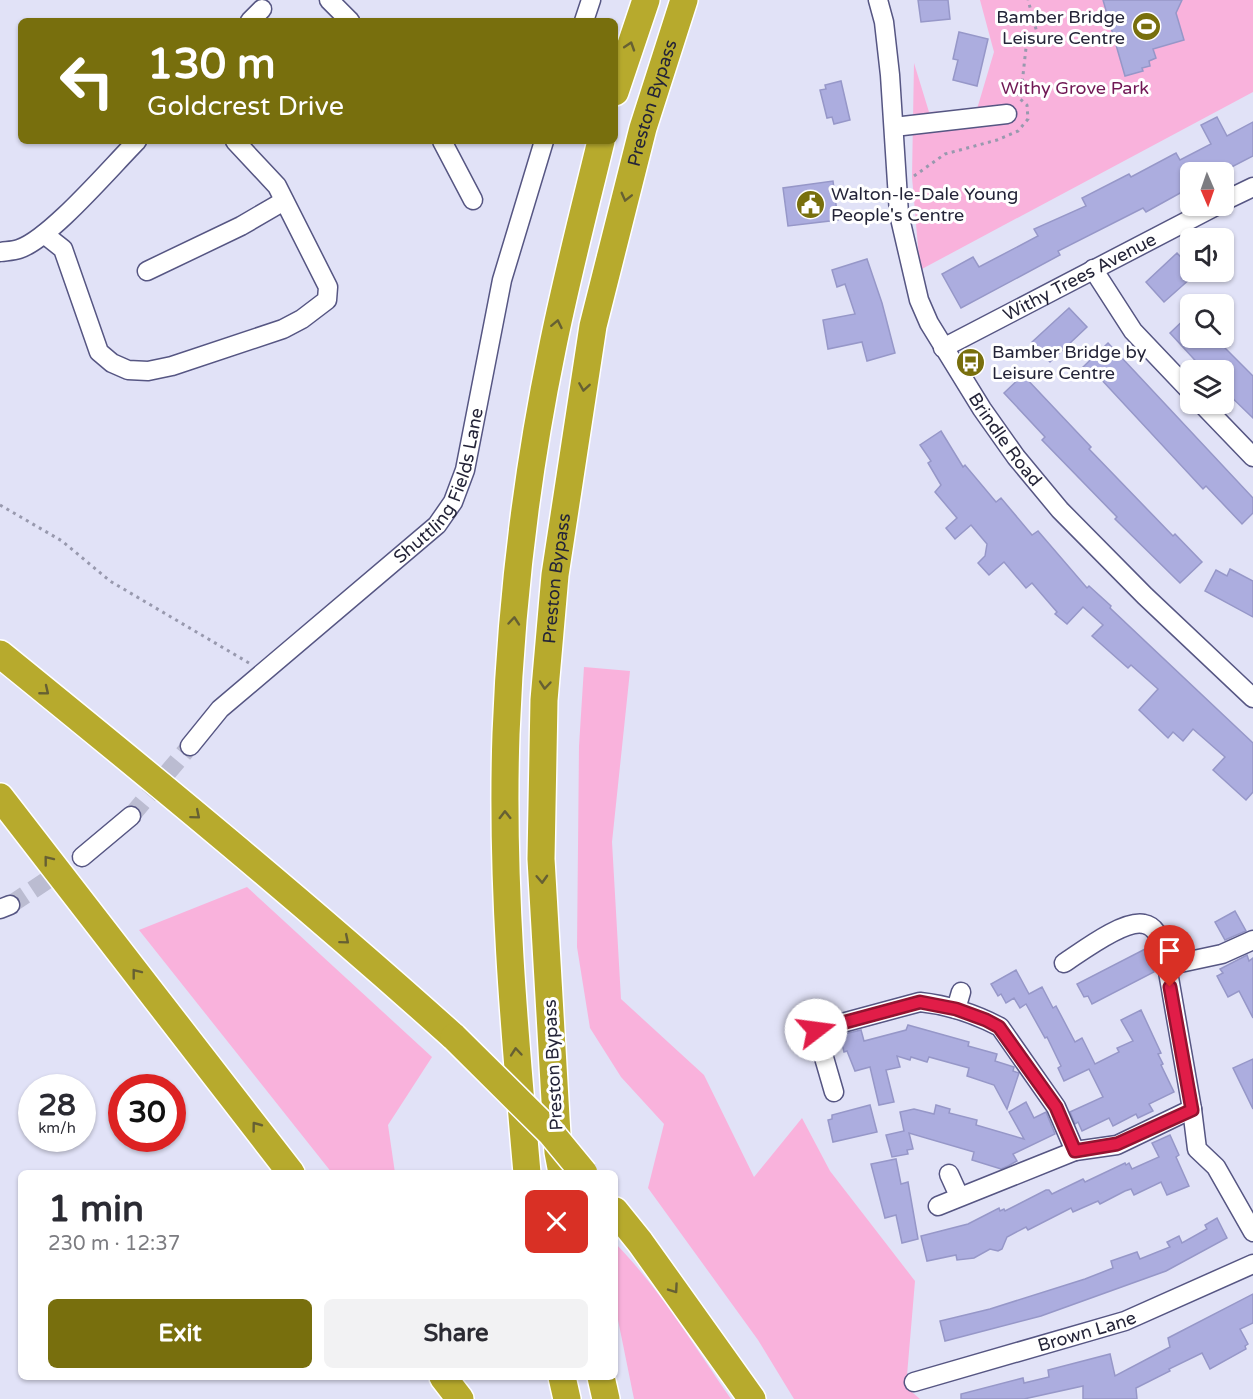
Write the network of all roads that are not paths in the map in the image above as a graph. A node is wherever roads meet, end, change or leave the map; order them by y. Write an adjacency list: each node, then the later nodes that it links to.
1 (329, 0): 6 (street)
2 (591, 0): 7 (street)
3 (646, 0): 8 (highway, Preston Bypass, one-way to 3)
4 (684, 0): 43 (highway, Preston Bypass, one-way to 43)
5 (878, 0): 10 (street, Brindle Road)
6 (347, 18)
7 (585, 18)
8 (618, 83)
9 (1007, 114): 10 (street)
10 (894, 127): 25 (street, Brindle Road)
11 (133, 144): 21 (street)
12 (238, 144): 19 (street)
13 (444, 144): 18 (street)
14 (543, 144): 31 (street, Shuttling Fields Lane)
15 (600, 144): 42 (highway, Preston Bypass, one-way to 15)
16 (1253, 187): 17 (street)
17 (1234, 196)
18 (473, 200)
19 (284, 201): 21 (street); 24 (street)
20 (1196, 216): 23 (street, Withy Trees Avenue)
21 (44, 234): 22 (street)
22 (0, 252)
23 (1093, 269): 25 (street, Withy Trees Avenue); 26 (street)
24 (147, 270)
25 (943, 348): 30 (street, Brindle Road)
26 (1180, 380)
27 (1212, 414): 28 (street)
28 (1253, 457)
29 (0, 654): 44 (highway, one-way to 44, bridge)
30 (1253, 698)
31 (190, 746)
32 (0, 797): 41 (highway, one-way to 32)
33 (131, 816): 34 (street)
34 (82, 856)
35 (1253, 940): 36 (street)
36 (1165, 958): 37 (street); 39 (street)
37 (1064, 963)
38 (834, 1092): 40 (street)
39 (1192, 1110): 40 (street); 49 (street)
40 (1075, 1151): 46 (street)
41 (289, 1170)
42 (527, 1170)
43 (561, 1170)
44 (582, 1170)
45 (949, 1174): 46 (street)
46 (958, 1196): 47 (street)
47 (938, 1206)
48 (618, 1215): 58 (highway, one-way to 58)
49 (1253, 1232)
50 (1253, 1264): 54 (street, Brown Lane)
51 (445, 1380): 55 (highway)
52 (563, 1380): 56 (highway)
53 (603, 1380): 57 (highway)
54 (914, 1382)
55 (460, 1399)
56 (567, 1399)
57 (606, 1399)
58 (752, 1399)

